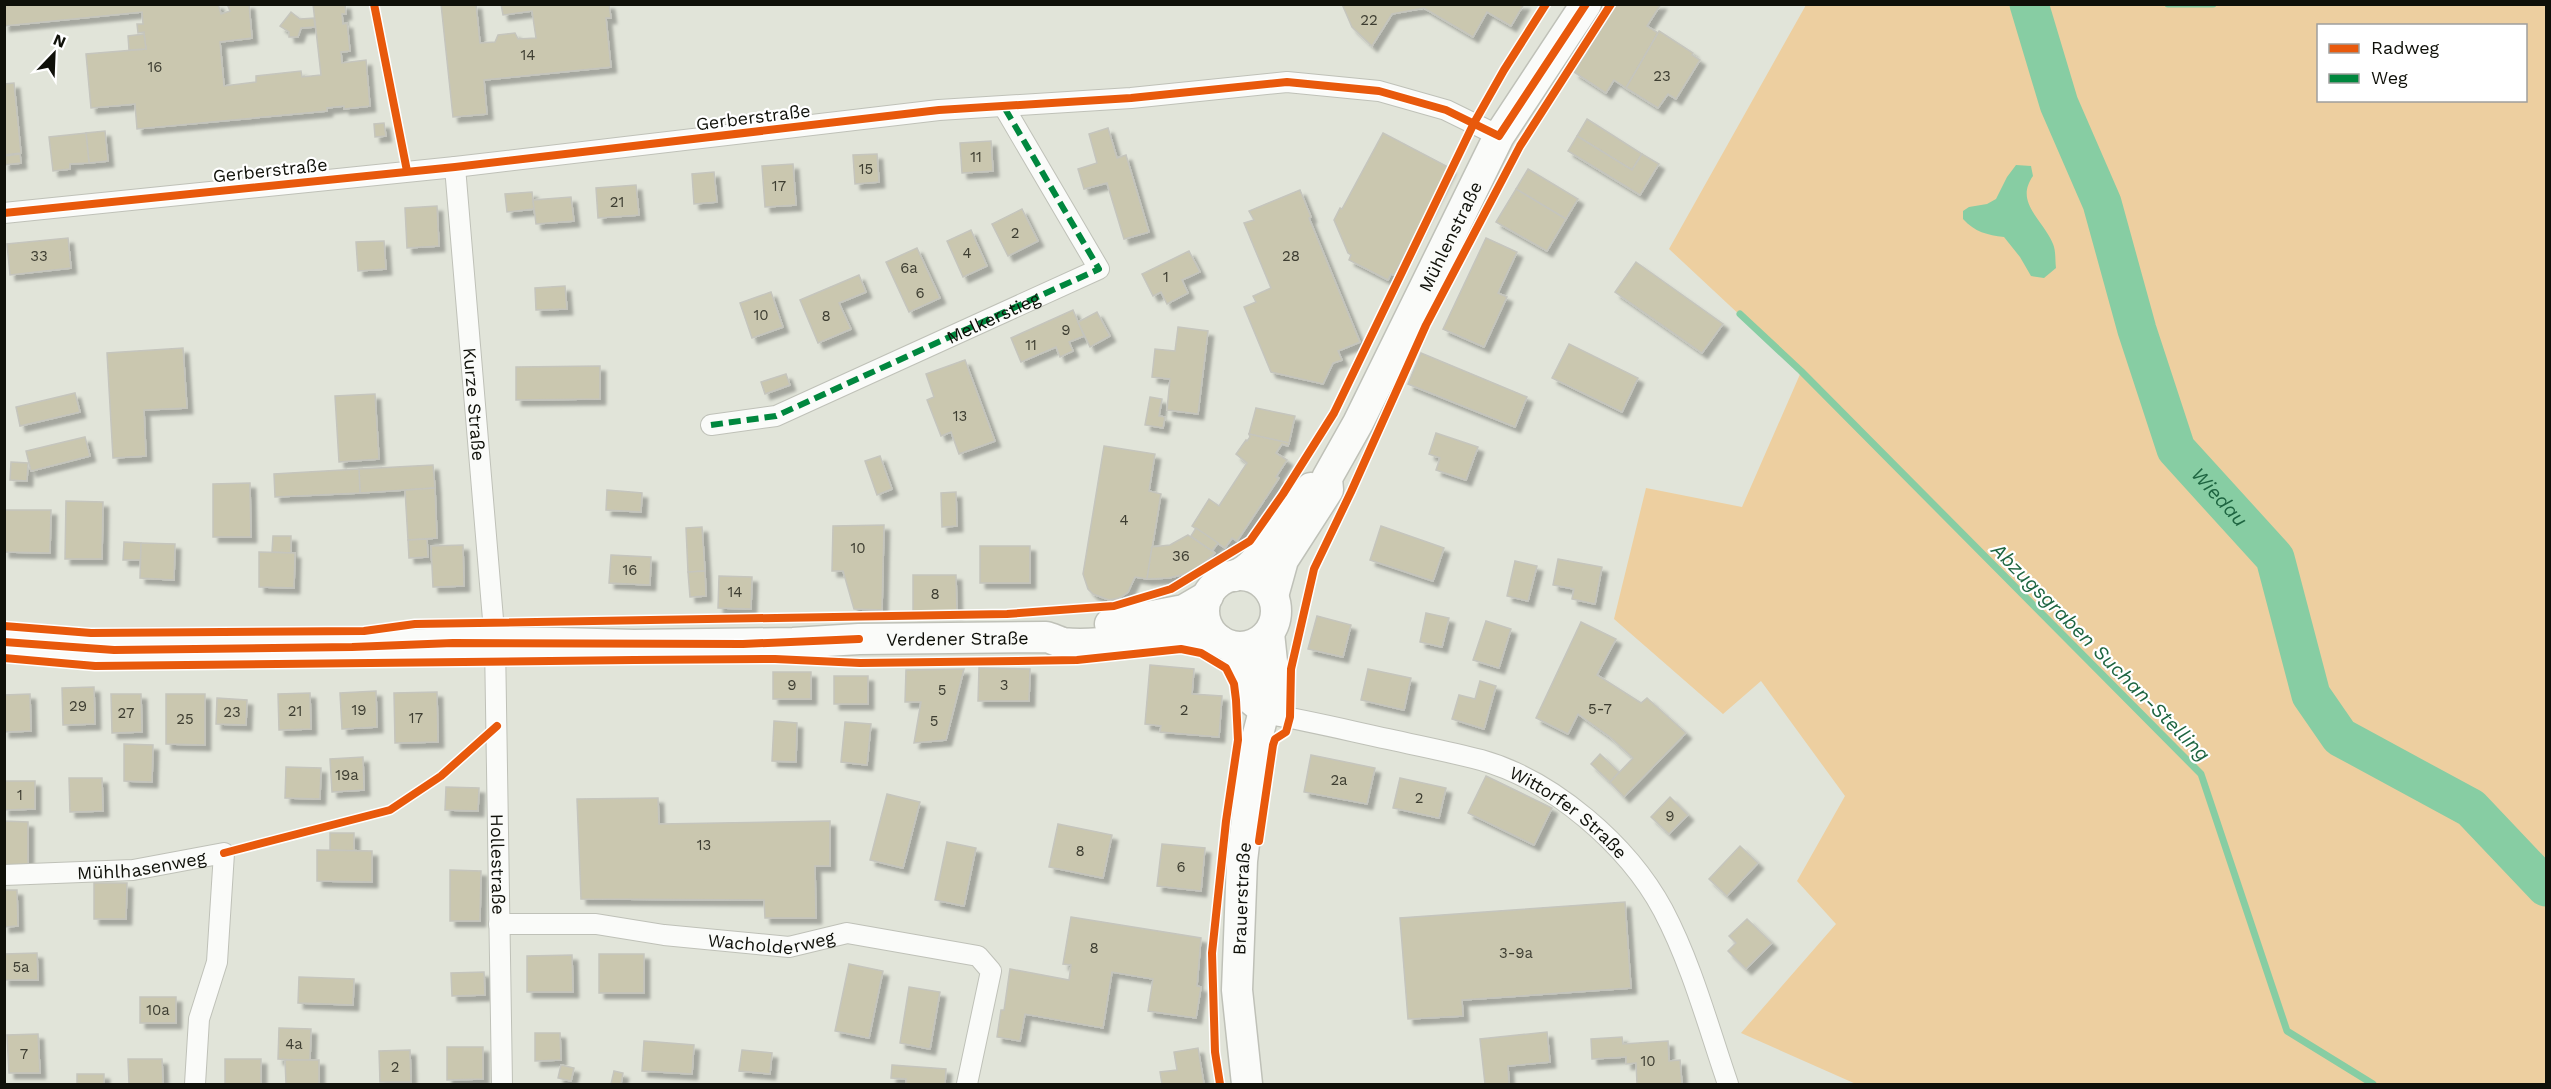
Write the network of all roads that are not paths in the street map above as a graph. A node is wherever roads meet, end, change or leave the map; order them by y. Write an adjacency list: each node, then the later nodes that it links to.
1 (1586, 4): 3 (main road, Mühlenstraße)
2 (1004, 106): 3 (street, Gerberstraße); 4 (street, Gerberstraße); 6 (street, Melkerstieg)
3 (1498, 136): 7 (main road, Mühlenstraße)
4 (455, 167): 5 (street, Gerberstraße); 14 (street, Kurze Straße)
5 (4, 213)
6 (711, 425)
7 (1327, 478): 8 (main road, Mühlenstraße); 10 (main road, Mühlenstraße)
8 (1234, 576): 9 (main road); 10 (main road)
9 (1208, 596): 12 (main road, Verdener Straße); 15 (main road)
10 (1273, 596): 11 (main road)
11 (1269, 633): 15 (main road); 16 (main road, Brauerstraße)
12 (1046, 637): 14 (main road, Verdener Straße); 15 (main road, Verdener Straße)
13 (4, 642): 14 (main road, Verdener Straße)
14 (495, 643): 18 (street, Hollestraße)
15 (1224, 643): 16 (main road)
16 (1263, 713): 22 (main road, Brauerstraße); 23 (street, Wittorfer Straße)
17 (4, 875): 19 (street, Mühlhasenweg)
18 (499, 924): 20 (street, Hollestraße); 21 (street, Wacholderweg)
19 (195, 1084)
20 (502, 1084)
21 (967, 1084)
22 (1247, 1084)
23 (1728, 1084)

